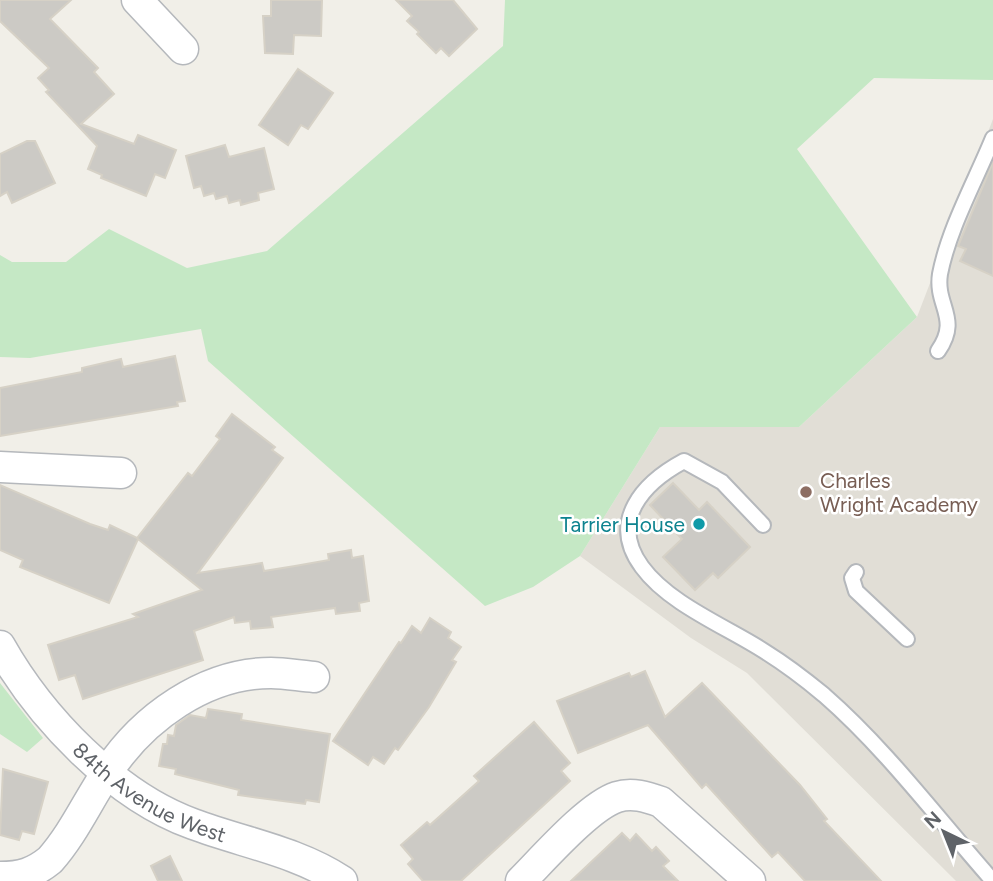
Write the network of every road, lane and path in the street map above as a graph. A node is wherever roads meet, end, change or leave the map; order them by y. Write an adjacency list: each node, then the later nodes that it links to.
1 (137, 0): 2 (street)
2 (183, 49)
3 (993, 138): 4 (lane)
4 (938, 351)
5 (0, 467): 6 (street)
6 (121, 473)
7 (763, 525): 17 (lane)
8 (856, 572): 9 (lane)
9 (907, 639)
10 (0, 646): 12 (street, 84th Avenue West)
11 (314, 677): 12 (street)
12 (107, 772): 13 (street); 14 (street, 84th Avenue West)
13 (0, 877)
14 (342, 881)
15 (521, 881): 16 (street)
16 (750, 881)
17 (993, 881)

